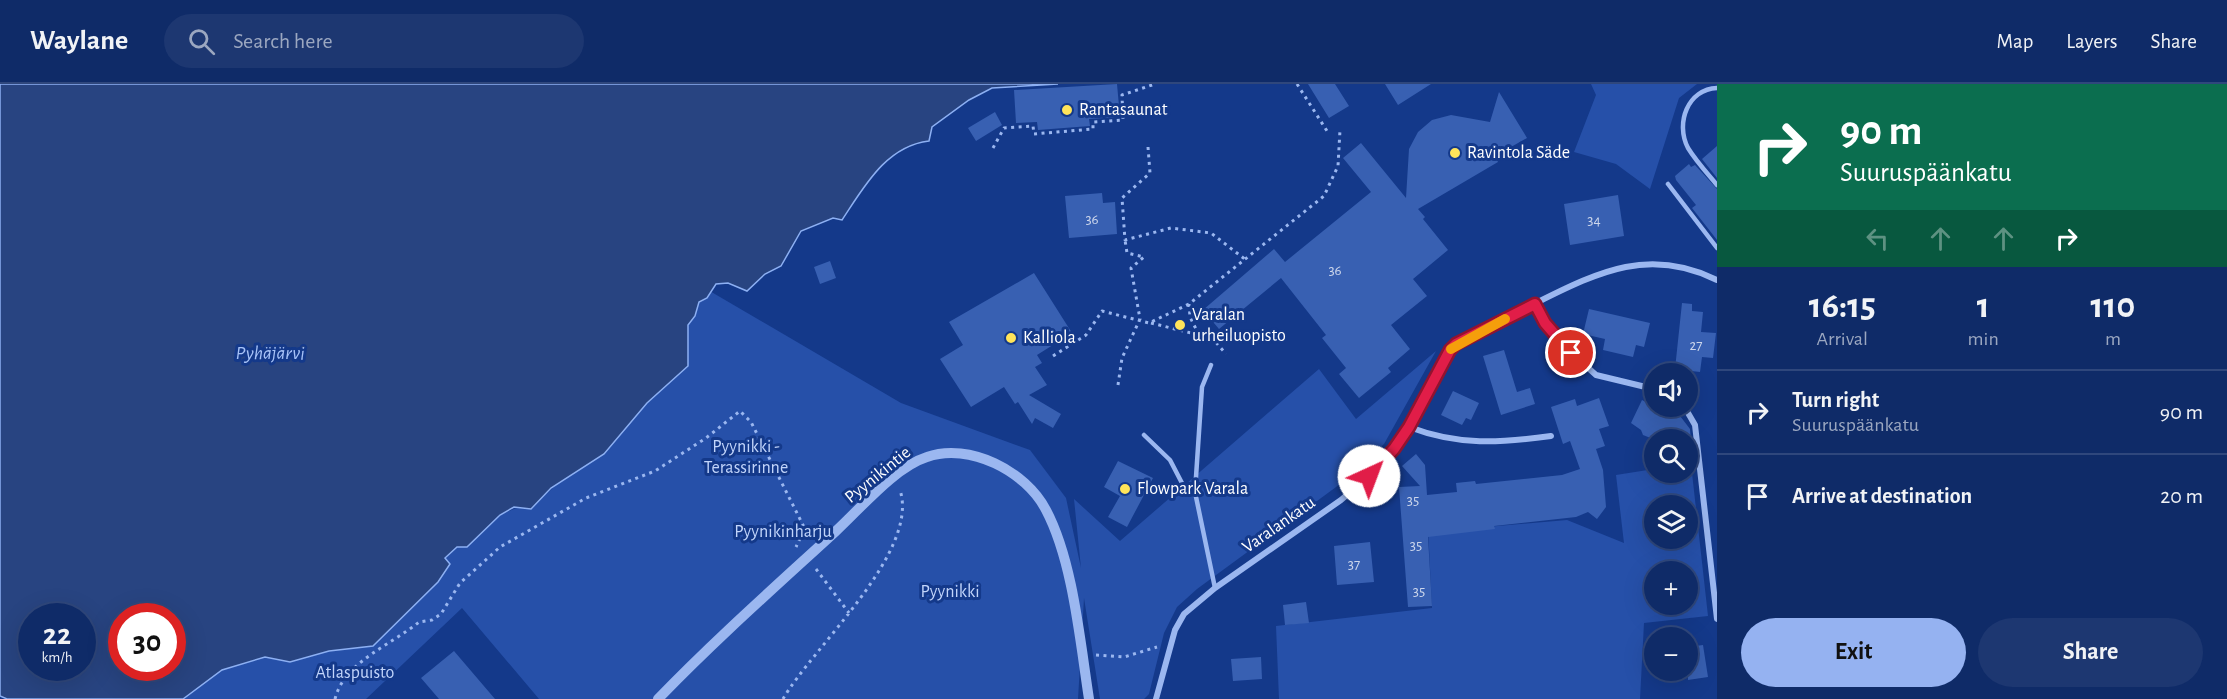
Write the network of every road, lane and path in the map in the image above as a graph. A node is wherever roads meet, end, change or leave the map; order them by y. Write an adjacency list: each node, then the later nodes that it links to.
1 (1155, 84): 7 (path)
2 (1297, 84): 5 (path)
3 (1717, 88): 9 (lane)
4 (1340, 130): 12 (path)
5 (1327, 131)
6 (1148, 147): 10 (path)
7 (993, 148)
8 (1668, 184): 11 (lane)
9 (1717, 185)
10 (1125, 240): 12 (path); 16 (path)
11 (1717, 248)
12 (1246, 260): 14 (path)
13 (1717, 280): 15 (street, Varalankatu)
14 (1189, 304): 17 (path); 18 (path)
15 (1535, 304): 23 (street); 25 (street, Varalankatu)
16 (1140, 319): 17 (path); 20 (path); 22 (path)
17 (1149, 323): 18 (path)
18 (1199, 335): 19 (path)
19 (1226, 354)
20 (1053, 356)
21 (1211, 365): 29 (lane)
22 (1119, 385)
23 (1644, 387)
24 (1690, 417): 34 (street)
25 (1409, 427): 27 (street); 32 (street, Varalankatu)
26 (1144, 435): 29 (lane)
27 (1551, 436)
28 (895, 477): 33 (path); 36 (street, Pyynikintie); 38 (street, Pyynikintie)
29 (1195, 492): 32 (lane)
30 (800, 540): 37 (path)
31 (814, 567): 33 (path)
32 (1215, 588): 35 (street, Varalankatu)
33 (849, 613): 39 (path)
34 (1717, 620)
35 (1171, 643): 36 (path); 41 (street, Varalankatu)
36 (1082, 655): 40 (street, Pyynikintie)
37 (335, 699)
38 (658, 699)
39 (783, 699)
40 (1089, 699)
41 (1156, 699)

